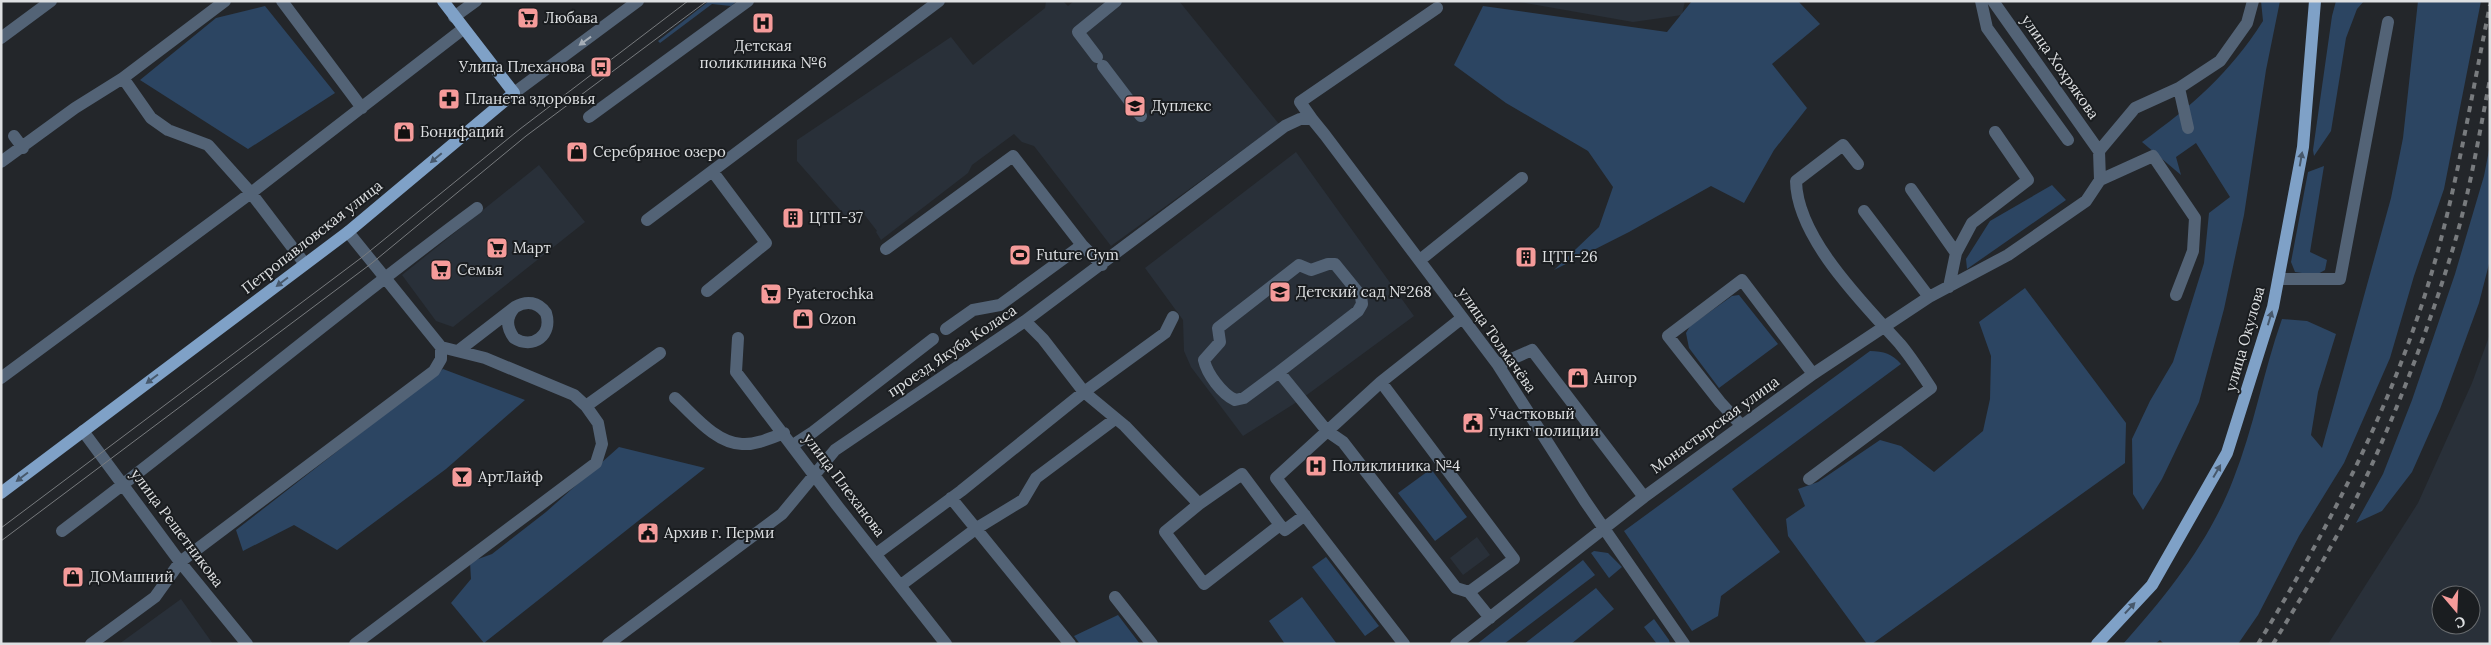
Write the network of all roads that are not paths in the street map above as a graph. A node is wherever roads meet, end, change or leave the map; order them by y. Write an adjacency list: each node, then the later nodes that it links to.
1 (51, 1): 18 (street)
2 (225, 1): 19 (street)
3 (282, 1): 22 (street)
4 (443, 1): 15 (main road)
5 (476, 1): 15 (street)
6 (638, 1): 21 (street, Петропавловская улица, one-way to 21)
7 (748, 1): 24 (street)
8 (939, 1): 34 (street)
9 (1116, 1): 23 (street)
10 (1981, 1): 29 (street)
11 (1993, 1): 31 (street, улица Хохрякова)
12 (2253, 1): 20 (street)
13 (2315, 1): 50 (main road, улица Окулова, one-way to 13)
14 (1437, 8): 25 (street)
15 (454, 17): 17 (main road)
16 (2388, 22): 50 (street)
17 (463, 29): 21 (main road); 22 (street)
18 (1, 38)
19 (123, 78): 30 (street); 38 (street)
20 (2179, 88): 26 (street); 31 (street)
21 (514, 93): 42 (main road, Петропавловская улица, one-way to 42)
22 (362, 108): 38 (street)
23 (1141, 116)
24 (589, 117)
25 (1312, 119): 46 (street, улица Толмачёва); 48 (street, проезд Якуба Коласа)
26 (2188, 128)
27 (1995, 132): 45 (street)
28 (14, 136): 30 (street)
29 (2068, 140)
30 (22, 148): 32 (street)
31 (2100, 151): 36 (street)
32 (1, 162)
33 (1858, 164): 59 (street)
34 (713, 172): 41 (street); 52 (street)
35 (1522, 178): 46 (street)
36 (2100, 180): 51 (street, Монастырская улица); 53 (street)
37 (1911, 189): 45 (street)
38 (251, 193): 47 (street); 69 (street)
39 (478, 208): 49 (street)
40 (1864, 211): 54 (street)
41 (647, 220)
42 (348, 232): 47 (main road, Петропавловская улица); 49 (street)
43 (1082, 245): 44 (street); 48 (street); 60 (street)
44 (886, 249)
45 (1956, 253): 51 (street)
46 (1420, 260): 57 (street, улица Толмачёва)
47 (305, 264): 76 (main road, Петропавловская улица, one-way to 76)
48 (1102, 265): 58 (street, проезд Якуба Коласа)
49 (383, 277): 63 (street); 82 (street)
50 (2279, 278): 108 (main road, улица Окулова, one-way to 50)
51 (1949, 287): 54 (street, Монастырская улица)
52 (707, 291)
53 (2176, 295)
54 (1929, 297): 59 (street, Монастырская улица)
55 (515, 306): 64 (street)
56 (1173, 316): 71 (street)
57 (1462, 318): 66 (street, улица Толмачёва); 70 (street)
58 (1025, 321): 71 (street); 80 (street, проезд Якуба Коласа)
59 (1882, 326): 68 (street, Монастырская улица); 81 (street)
60 (946, 329)
61 (738, 338): 78 (street, улица Плеханова)
62 (933, 338): 79 (street)
63 (441, 346): 64 (street); 93 (street)
64 (458, 351): 73 (street)
65 (660, 353): 73 (street)
66 (1498, 365): 84 (street); 90 (street, улица Толмачёва)
67 (1279, 372): 67 (street); 77 (street)
68 (1813, 374): 75 (street, Монастырская улица); 75 (street)
69 (1, 378)
70 (1381, 382): 77 (street); 95 (street)
71 (1084, 392): 74 (street); 85 (street)
72 (675, 398): 78 (street)
73 (586, 406): 101 (street)
74 (1115, 419): 86 (street); 89 (street)
75 (1741, 425): 84 (street, Монастырская улица)
76 (83, 431): 82 (street, улица Решетникова); 83 (main road, Петропавловская улица, one-way to 83)
77 (1327, 431): 87 (street); 95 (street)
78 (784, 433): 79 (street, улица Плеханова)
79 (793, 445): 80 (street, улица Плеханова)
80 (814, 475): 92 (street, улица Плеханова); 102 (street, проезд Якуба Коласа)
81 (1809, 479)
82 (124, 484): 91 (street); 93 (street, улица Решетникова)
83 (1, 493)
84 (1644, 497): 90 (street, Монастырская улица)
85 (951, 498): 89 (street); 92 (street)
86 (1199, 504): 88 (street); 88 (street)
87 (1305, 515): 88 (street); 105 (street)
88 (1280, 525)
89 (977, 528): 94 (street); 103 (street)
90 (1604, 529): 97 (street, Монастырская улица); 107 (street, улица Толмачёва)
91 (62, 531)
92 (876, 554): 94 (street, улица Плеханова)
93 (180, 562): 98 (street, улица Решетникова); 100 (street)
94 (901, 585): 99 (street, улица Плеханова)
95 (1469, 592): 97 (street)
96 (1115, 597): 104 (street)
97 (1490, 618): 106 (street, Монастырская улица)
98 (241, 642)
99 (942, 642)
100 (91, 644)
101 (355, 644)
102 (608, 644)
103 (1070, 644)
104 (1152, 644)
105 (1404, 644)
106 (1456, 644)
107 (1684, 644)
108 (2097, 644)

